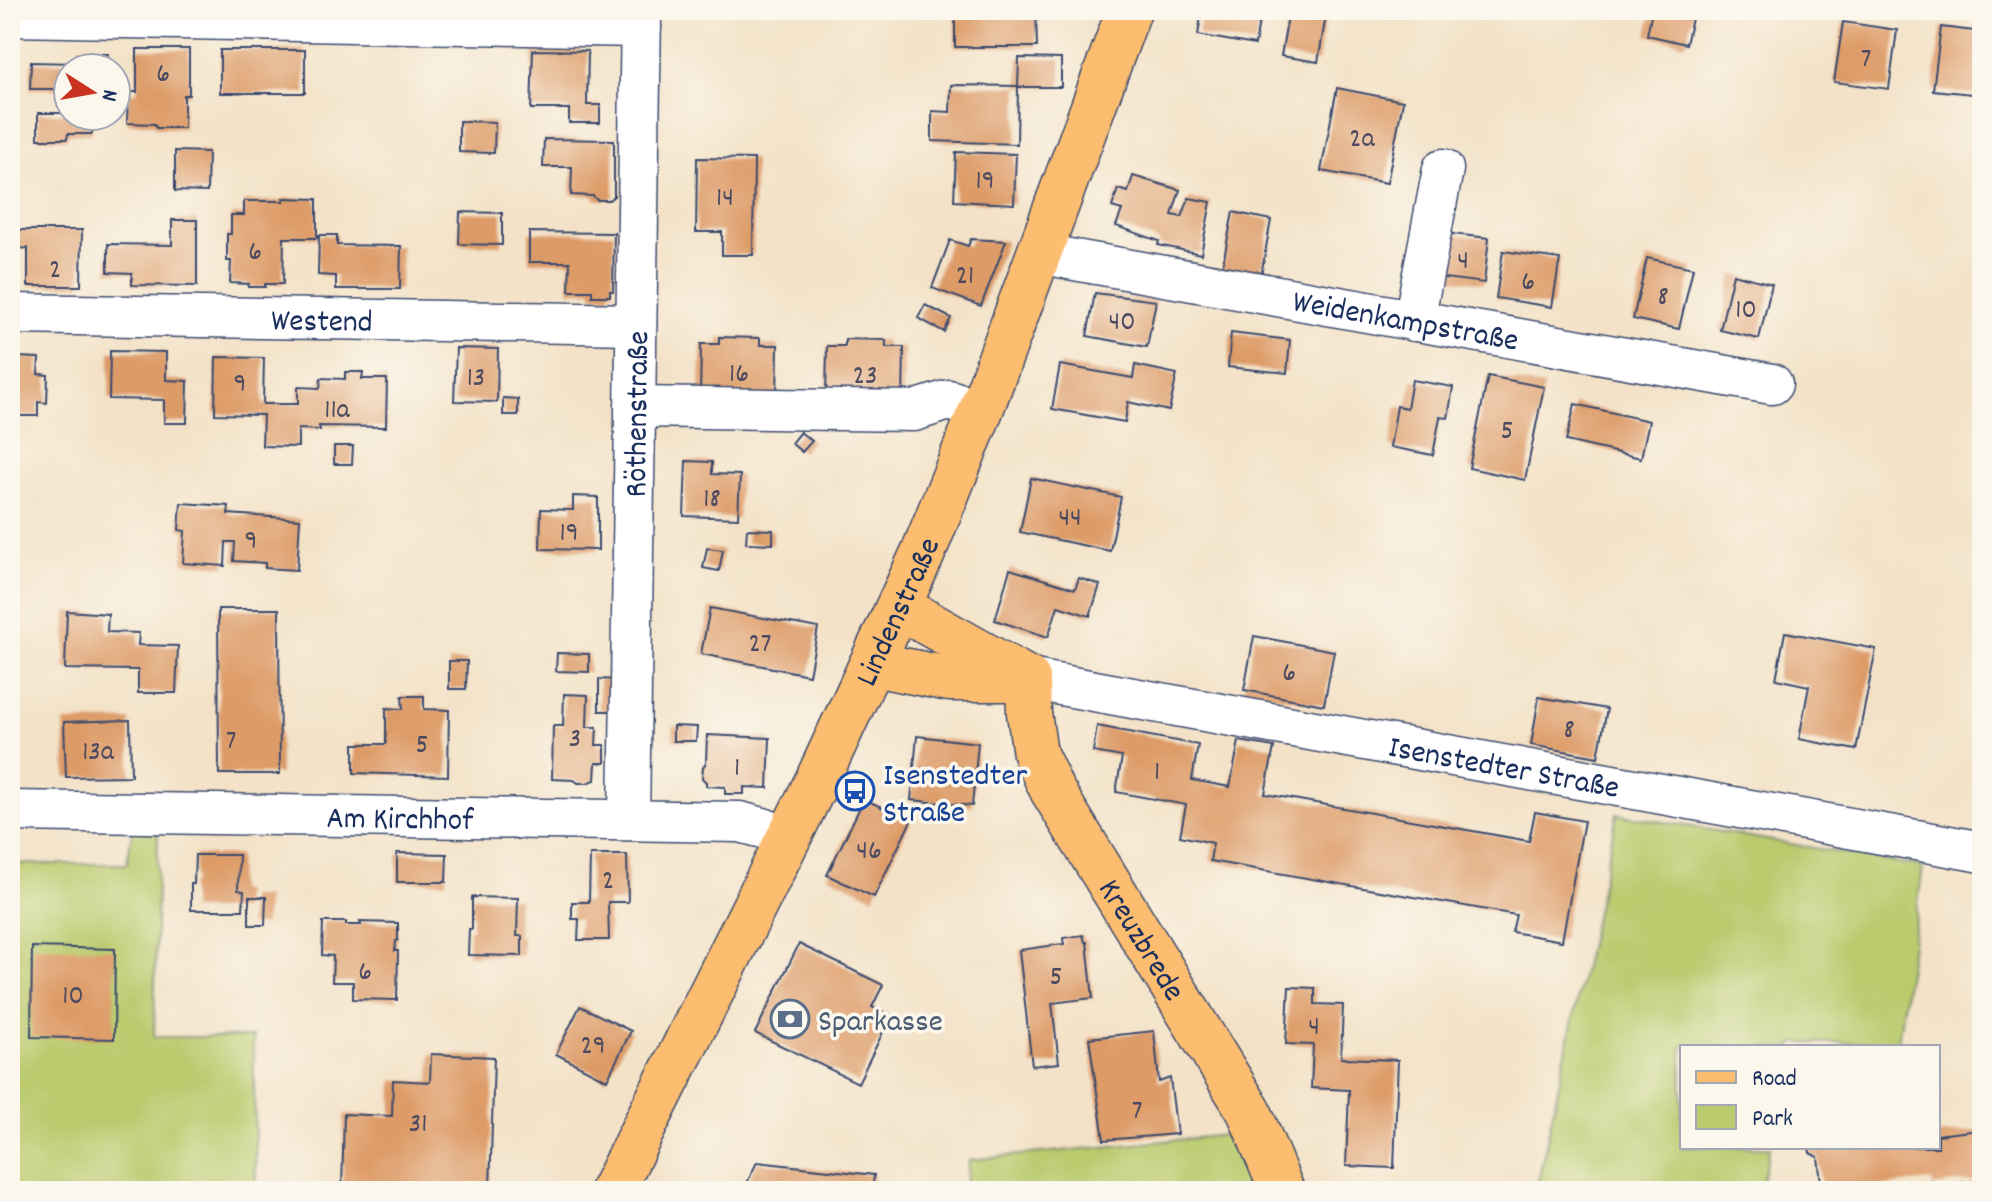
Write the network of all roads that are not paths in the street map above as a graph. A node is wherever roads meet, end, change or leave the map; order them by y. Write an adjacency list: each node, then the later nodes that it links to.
1 (1129, 10): 5 (main road, Lindenstraße)
2 (10, 16): 3 (street)
3 (641, 18): 8 (street, Röthenstraße)
4 (1443, 169): 7 (street)
5 (1040, 253): 7 (street, Weidenkampstraße); 11 (main road, Lindenstraße)
6 (10, 314): 8 (street, Westend)
7 (1414, 321): 9 (street, Weidenkampstraße)
8 (636, 324): 10 (street, Röthenstraße)
9 (1772, 384)
10 (635, 407): 11 (street); 16 (street, Röthenstraße)
11 (981, 410): 12 (main road, Lindenstraße)
12 (899, 607): 13 (main road, Lindenstraße); 14 (main road, Isenstedter Straße)
13 (873, 664): 14 (main road, Isenstedter Straße); 17 (main road, Lindenstraße)
14 (1028, 679): 18 (street, Isenstedter Straße); 20 (main road, Kreuzbrede)
15 (10, 811): 16 (street, Am Kirchhof)
16 (629, 820): 17 (street, Am Kirchhof)
17 (788, 838): 19 (main road, Lindenstraße)
18 (1982, 852)
19 (612, 1191)
20 (1282, 1191)

